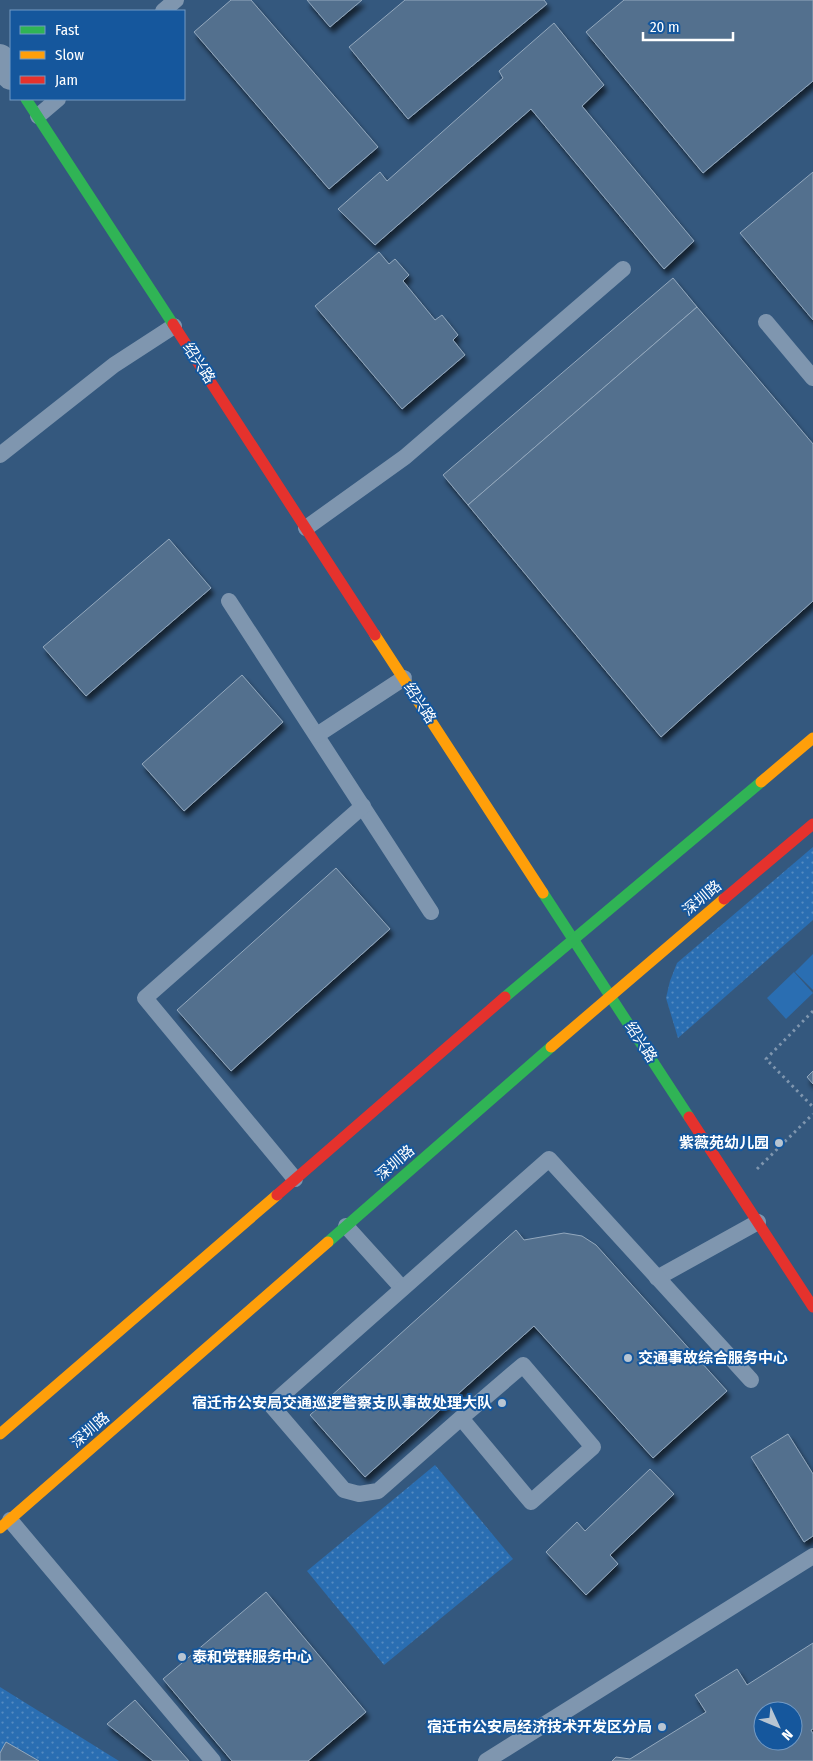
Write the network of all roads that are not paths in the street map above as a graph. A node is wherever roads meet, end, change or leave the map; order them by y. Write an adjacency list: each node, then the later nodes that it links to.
1 (176, 0): 2 (lane)
2 (164, 10)
3 (0, 58): 4 (street)
4 (10, 74)
5 (27, 100): 7 (street, 绍兴路)
6 (57, 100): 7 (lane)
7 (38, 116): 10 (street, 绍兴路)
8 (623, 269): 13 (lane)
9 (766, 322): 11 (lane)
10 (174, 326): 12 (lane); 13 (street, 绍兴路)
11 (813, 378)
12 (0, 455)
13 (306, 528): 15 (street, 绍兴路)
14 (230, 601): 16 (lane)
15 (404, 678): 16 (lane); 21 (street, 绍兴路)
16 (317, 735): 18 (lane)
17 (813, 738): 21 (street)
18 (363, 806): 20 (lane); 23 (lane)
19 (813, 824): 22 (street, 深圳路)
20 (431, 912)
21 (574, 938): 22 (street, 绍兴路); 23 (street)
22 (611, 995): 24 (street, 绍兴路); 25 (street, 深圳路)
23 (295, 1179): 31 (street)
24 (758, 1222): 26 (lane); 28 (street, 绍兴路)
25 (346, 1226): 27 (lane); 32 (street, 深圳路)
26 (657, 1278): 27 (lane); 29 (lane)
27 (402, 1288): 30 (lane)
28 (813, 1307)
29 (751, 1380)
30 (461, 1418): 30 (lane)
31 (0, 1434)
32 (5, 1524): 34 (lane)
33 (813, 1556): 35 (lane)
34 (213, 1761)
35 (486, 1761)

